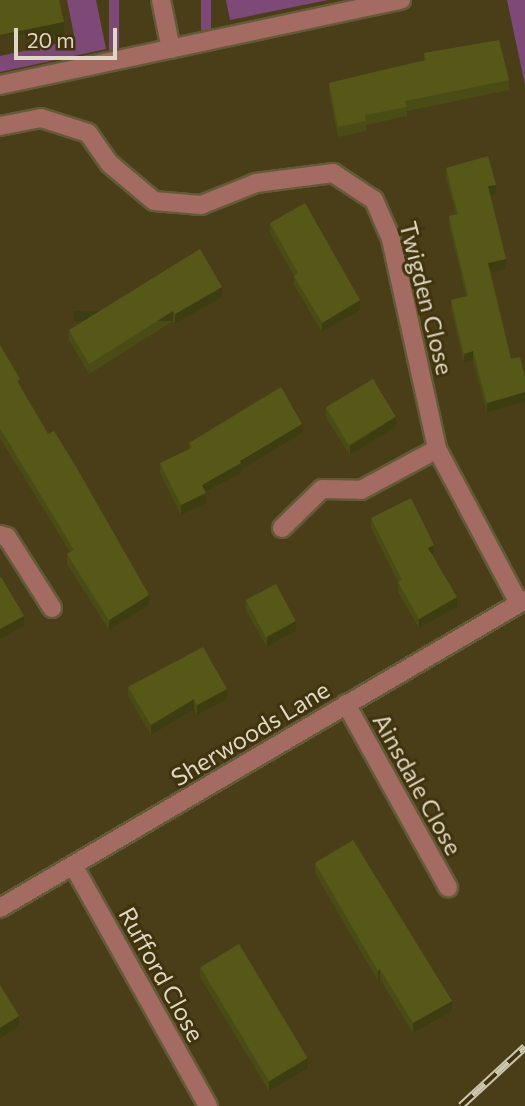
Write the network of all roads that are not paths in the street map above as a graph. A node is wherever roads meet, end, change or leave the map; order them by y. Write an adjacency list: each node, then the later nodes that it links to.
1 (161, 0): 3 (street)
2 (401, 0): 3 (street)
3 (171, 49): 4 (street)
4 (0, 85)
5 (0, 126): 6 (street, Twigden Close)
6 (436, 449): 7 (street); 9 (street, Twigden Close)
7 (282, 528)
8 (0, 535): 10 (street)
9 (522, 602): 11 (street, Sherwoods Lane)
10 (52, 608)
11 (346, 704): 12 (street, Sherwoods Lane); 13 (street, Ainsdale Close)
12 (74, 867): 14 (street, Sherwoods Lane); 15 (street, Rufford Close)
13 (448, 887)
14 (0, 908)
15 (208, 1106)

